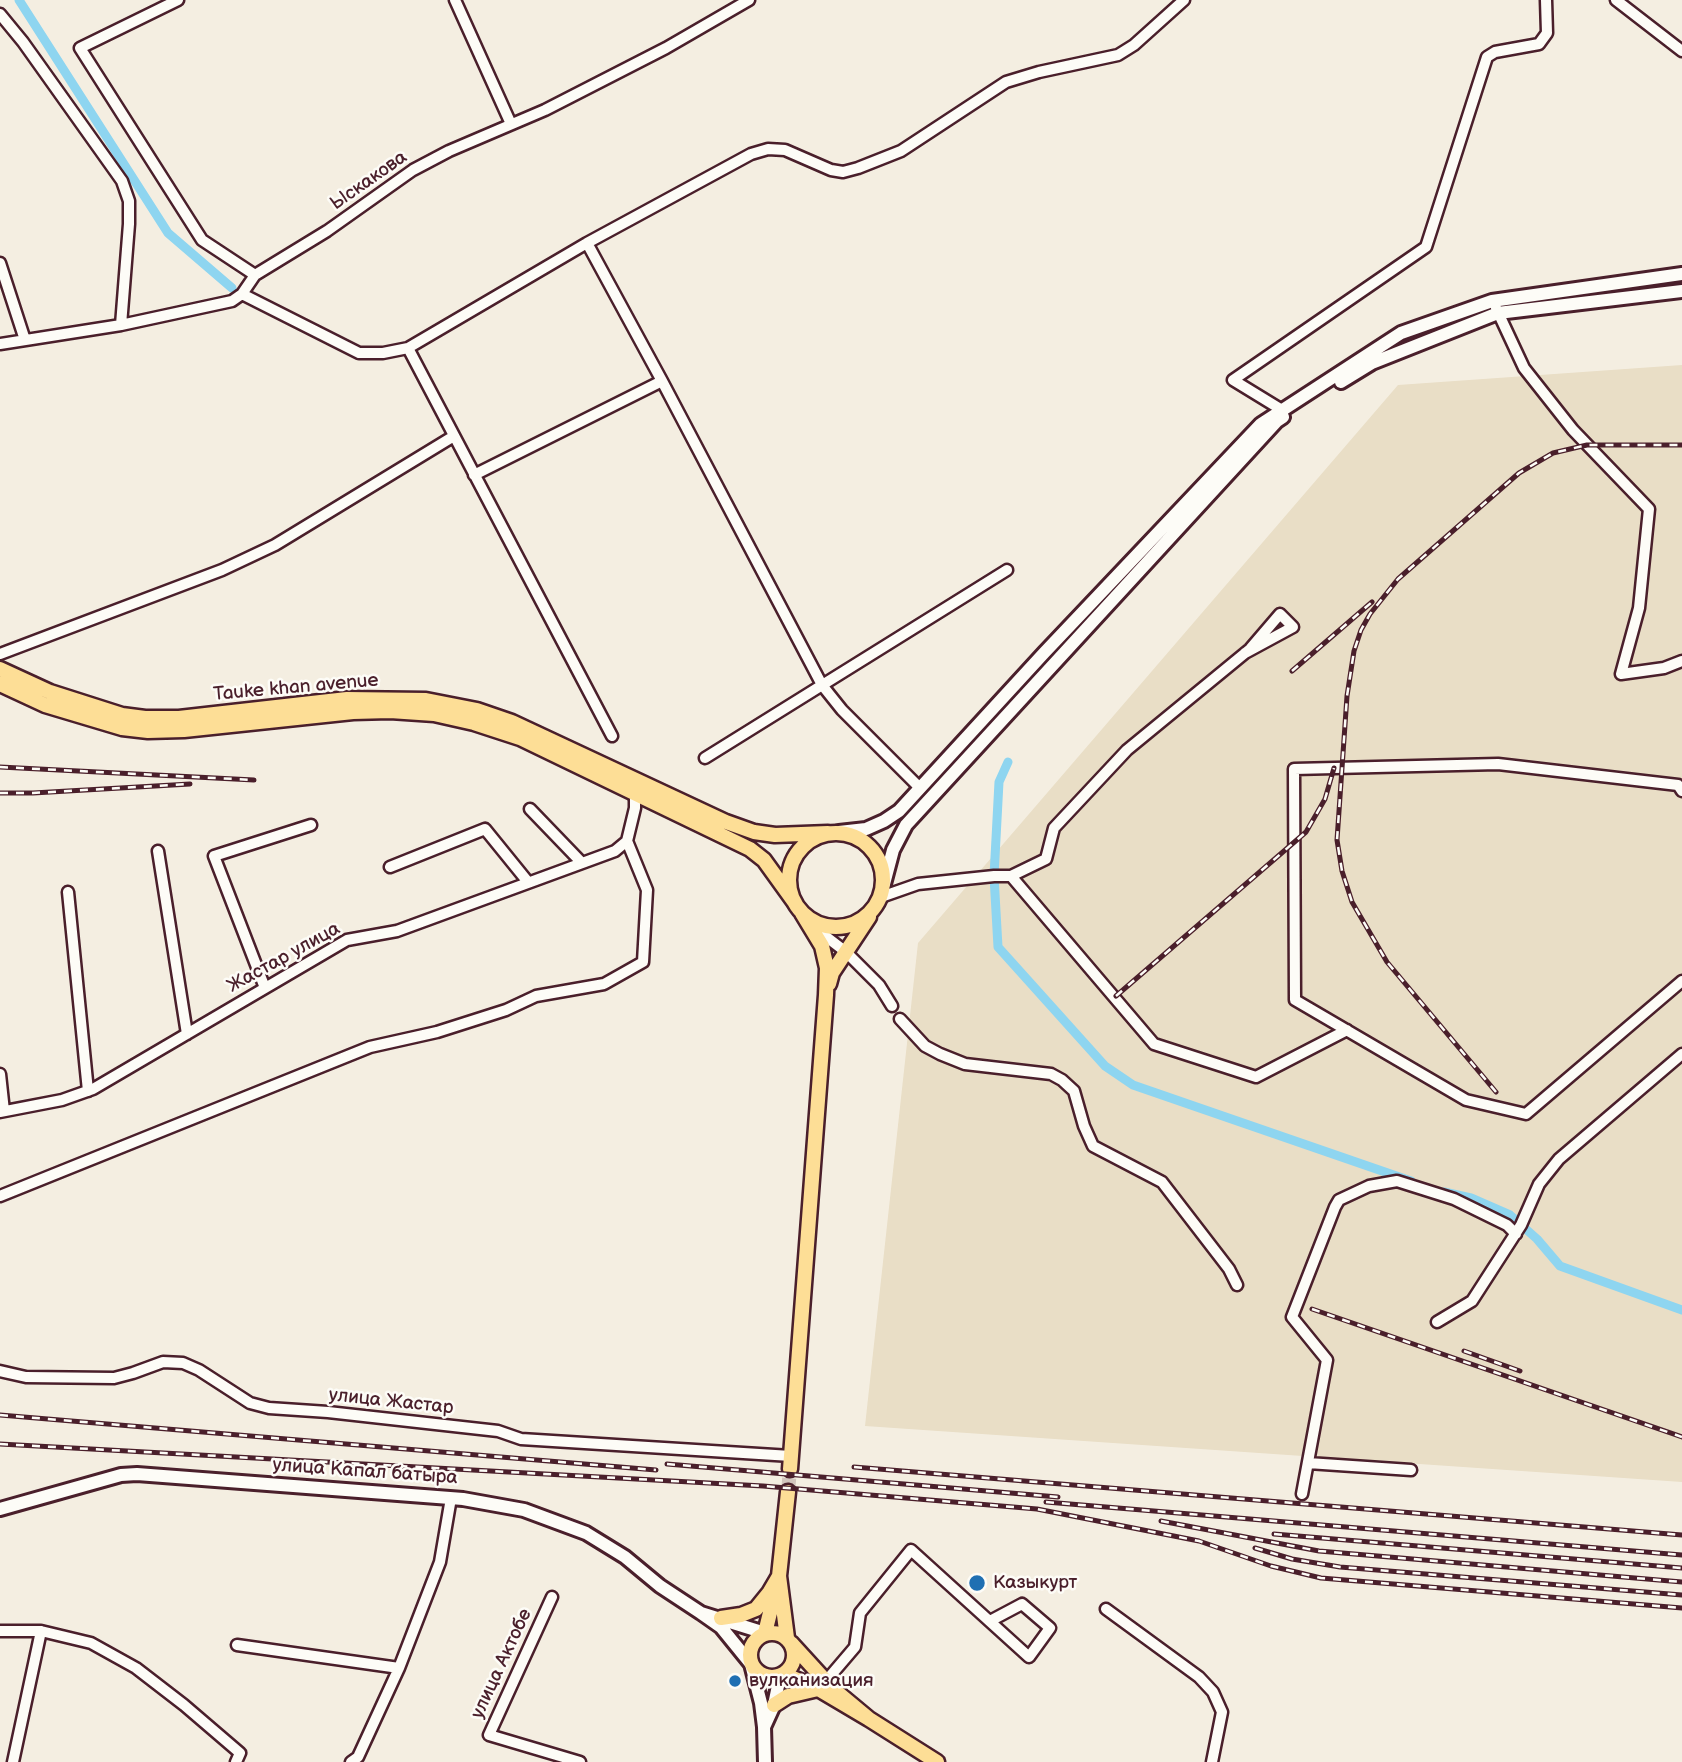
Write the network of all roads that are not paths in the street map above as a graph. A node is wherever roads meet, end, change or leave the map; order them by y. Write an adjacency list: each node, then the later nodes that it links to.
1 (178, 0): 13 (street)
2 (455, 0): 9 (street)
3 (749, 0): 9 (street, Ыскакова)
4 (1184, 0): 10 (street)
5 (1546, 0): 22 (street)
6 (1616, 0): 8 (street)
7 (0, 14): 17 (street)
8 (1682, 51)
9 (511, 124): 13 (street, Ыскакова)
10 (587, 243): 20 (street); 21 (street)
11 (0, 263): 18 (street)
12 (1682, 274): 16 (main road)
13 (255, 275): 15 (street, Ыскакова)
14 (1682, 292): 16 (main road)
15 (242, 294): 17 (street); 20 (street)
16 (1495, 307): 22 (main road); 28 (street); 49 (main road)
17 (121, 325): 18 (street)
18 (25, 340): 19 (street)
19 (0, 344)
20 (408, 348): 23 (street)
21 (663, 381): 24 (street); 31 (street)
22 (1282, 410): 35 (main road)
23 (453, 436): 24 (street); 27 (street)
24 (474, 475): 33 (street)
25 (1007, 570): 31 (street)
26 (1245, 653): 26 (street); 46 (street)
27 (0, 654)
28 (1682, 661)
29 (0, 669): 32 (main road, Tauke khan avenue)
30 (0, 684): 32 (main road, Tauke khan avenue)
31 (822, 685): 34 (street); 35 (street)
32 (47, 699): 37 (main road, Tauke khan avenue); 40 (main road, Tauke khan avenue)
33 (612, 736)
34 (705, 758)
35 (920, 788): 41 (main road)
36 (1682, 791): 57 (street)
37 (635, 793): 40 (main road, Tauke khan avenue); 42 (street)
38 (530, 809): 44 (street)
39 (311, 825): 53 (street)
40 (723, 828): 41 (main road, Tauke khan avenue); 50 (main road, Tauke khan avenue)
41 (834, 832): 49 (main road); 50 (main road)
42 (627, 841): 44 (street, Жастар улица); 63 (street)
43 (158, 850): 58 (street)
44 (582, 863): 47 (street, Жастар улица)
45 (390, 867): 47 (street)
46 (1011, 876): 49 (street); 57 (street)
47 (528, 882): 53 (street, Жастар улица)
48 (68, 892): 61 (street)
49 (880, 897): 50 (main road); 51 (main road)
50 (802, 912): 51 (street); 54 (main road, Tauke khan avenue)
51 (846, 952): 54 (main road); 55 (street)
52 (1682, 981): 57 (street)
53 (265, 988): 58 (street, Жастар улица)
54 (826, 995): 68 (main road)
55 (892, 1006)
56 (900, 1019): 65 (street)
57 (1347, 1030)
58 (187, 1034): 61 (street, Жастар улица)
59 (1682, 1054): 64 (street)
60 (0, 1074): 62 (street)
61 (88, 1091): 62 (street, Жастар улица)
62 (2, 1112)
63 (0, 1196)
64 (1516, 1234): 66 (street); 69 (street)
65 (1237, 1285)
66 (1437, 1322)
67 (0, 1371): 68 (street, улица Жастар)
68 (790, 1463)
69 (1308, 1463): 70 (street); 72 (street)
70 (1411, 1470)
71 (788, 1492): 75 (main road)
72 (1302, 1494)
73 (451, 1498): 74 (main road, улица Капал батыра); 79 (main road, улица Капал батыра); 89 (street)
74 (0, 1509)
75 (779, 1576): 77 (main road); 80 (main road); 84 (main road)
76 (552, 1597): 97 (street, улица Актобе)
77 (781, 1604): 85 (main road); 88 (main road)
78 (1105, 1609): 100 (street)
79 (701, 1613): 80 (main road, улица Капал батыра); 87 (main road, улица Капал батыра)
80 (721, 1618): 84 (main road, улица Капал батыра)
81 (990, 1621): 81 (street); 91 (street)
82 (0, 1631): 83 (street)
83 (41, 1631): 94 (street); 95 (street)
84 (765, 1633): 85 (main road); 87 (main road)
85 (789, 1640): 88 (main road); 90 (main road)
86 (237, 1644): 89 (street)
87 (751, 1664): 90 (main road); 93 (main road)
88 (813, 1667): 91 (main road)
89 (399, 1668): 96 (street)
90 (781, 1675): 91 (main road); 92 (main road)
91 (822, 1685): 92 (main road); 99 (main road)
92 (774, 1705): 93 (main road)
93 (764, 1727): 98 (main road)
94 (238, 1758)
95 (13, 1762)
96 (351, 1762)
97 (580, 1762)
98 (765, 1762)
99 (937, 1762)
100 (1212, 1762)

